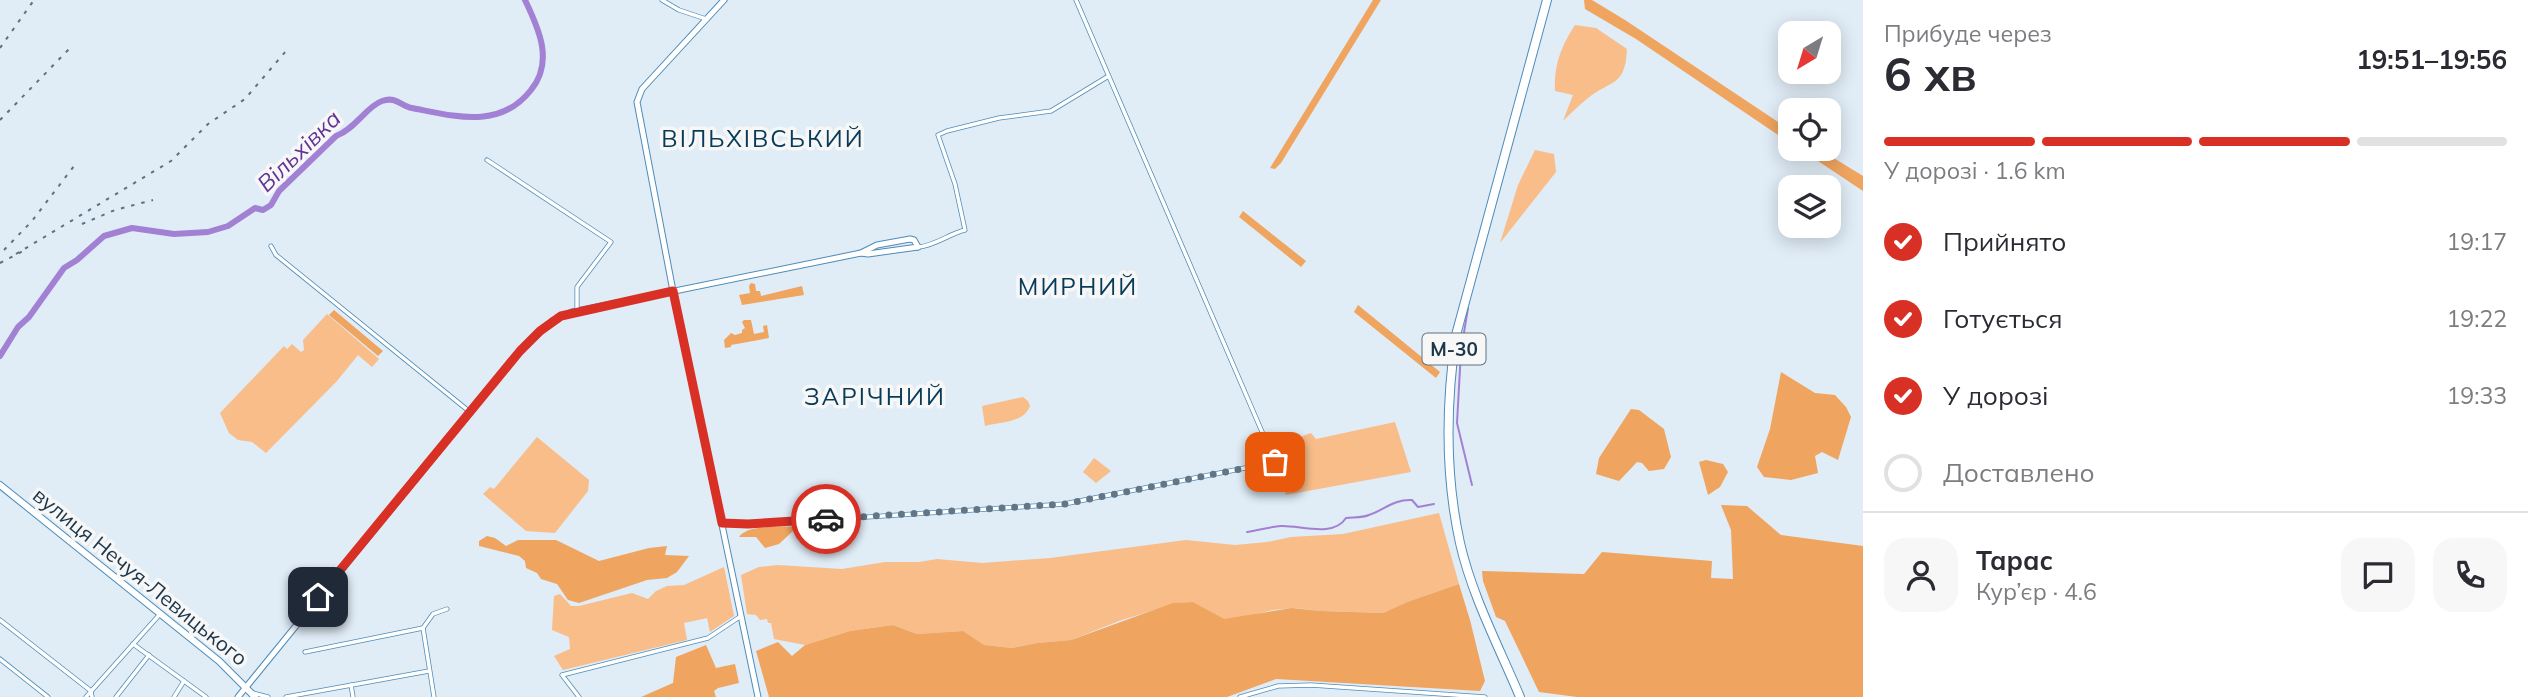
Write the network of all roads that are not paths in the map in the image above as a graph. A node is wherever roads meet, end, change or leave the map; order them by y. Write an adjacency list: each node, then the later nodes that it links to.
1 (662, 0): 5 (street)
2 (724, 0): 5 (street)
3 (1076, 0): 6 (street)
4 (1547, 0): 48 (highway, М-30)
5 (706, 19): 10 (street)
6 (1107, 77): 9 (street); 14 (street)
7 (487, 160): 11 (street)
8 (271, 246): 12 (street)
9 (918, 247): 10 (street)
10 (673, 291): 11 (street); 14 (street)
11 (577, 311): 12 (street)
12 (470, 412): 27 (street)
13 (1, 489): 16 (main road, вулиця Нечуя-Левицького)
14 (722, 523): 17 (street)
15 (447, 609): 19 (street)
16 (161, 613): 20 (street); 27 (main road, вулиця Нечуя-Левицького)
17 (741, 616): 43 (street); 44 (street)
18 (0, 620): 29 (street)
19 (423, 628): 21 (street); 24 (street)
20 (133, 644): 22 (street); 29 (street)
21 (305, 652)
22 (149, 654): 25 (street); 35 (street)
23 (0, 659): 32 (street)
24 (429, 670): 26 (street); 42 (street)
25 (184, 680): 36 (street); 37 (street)
26 (351, 685): 31 (street); 41 (street)
27 (245, 687): 30 (main road, вулиця Нечуя-Левицького); 38 (street)
28 (1398, 690): 45 (street); 46 (street); 47 (street)
29 (91, 691): 33 (street); 34 (street)
30 (253, 695): 39 (street)
31 (309, 695): 40 (street)
32 (48, 697)
33 (86, 697)
34 (92, 697)
35 (116, 697)
36 (174, 697)
37 (206, 697)
38 (238, 697)
39 (268, 697)
40 (286, 697)
41 (353, 697)
42 (435, 697)
43 (579, 697)
44 (758, 697)
45 (1240, 697)
46 (1400, 697)
47 (1485, 697)
48 (1520, 697)

